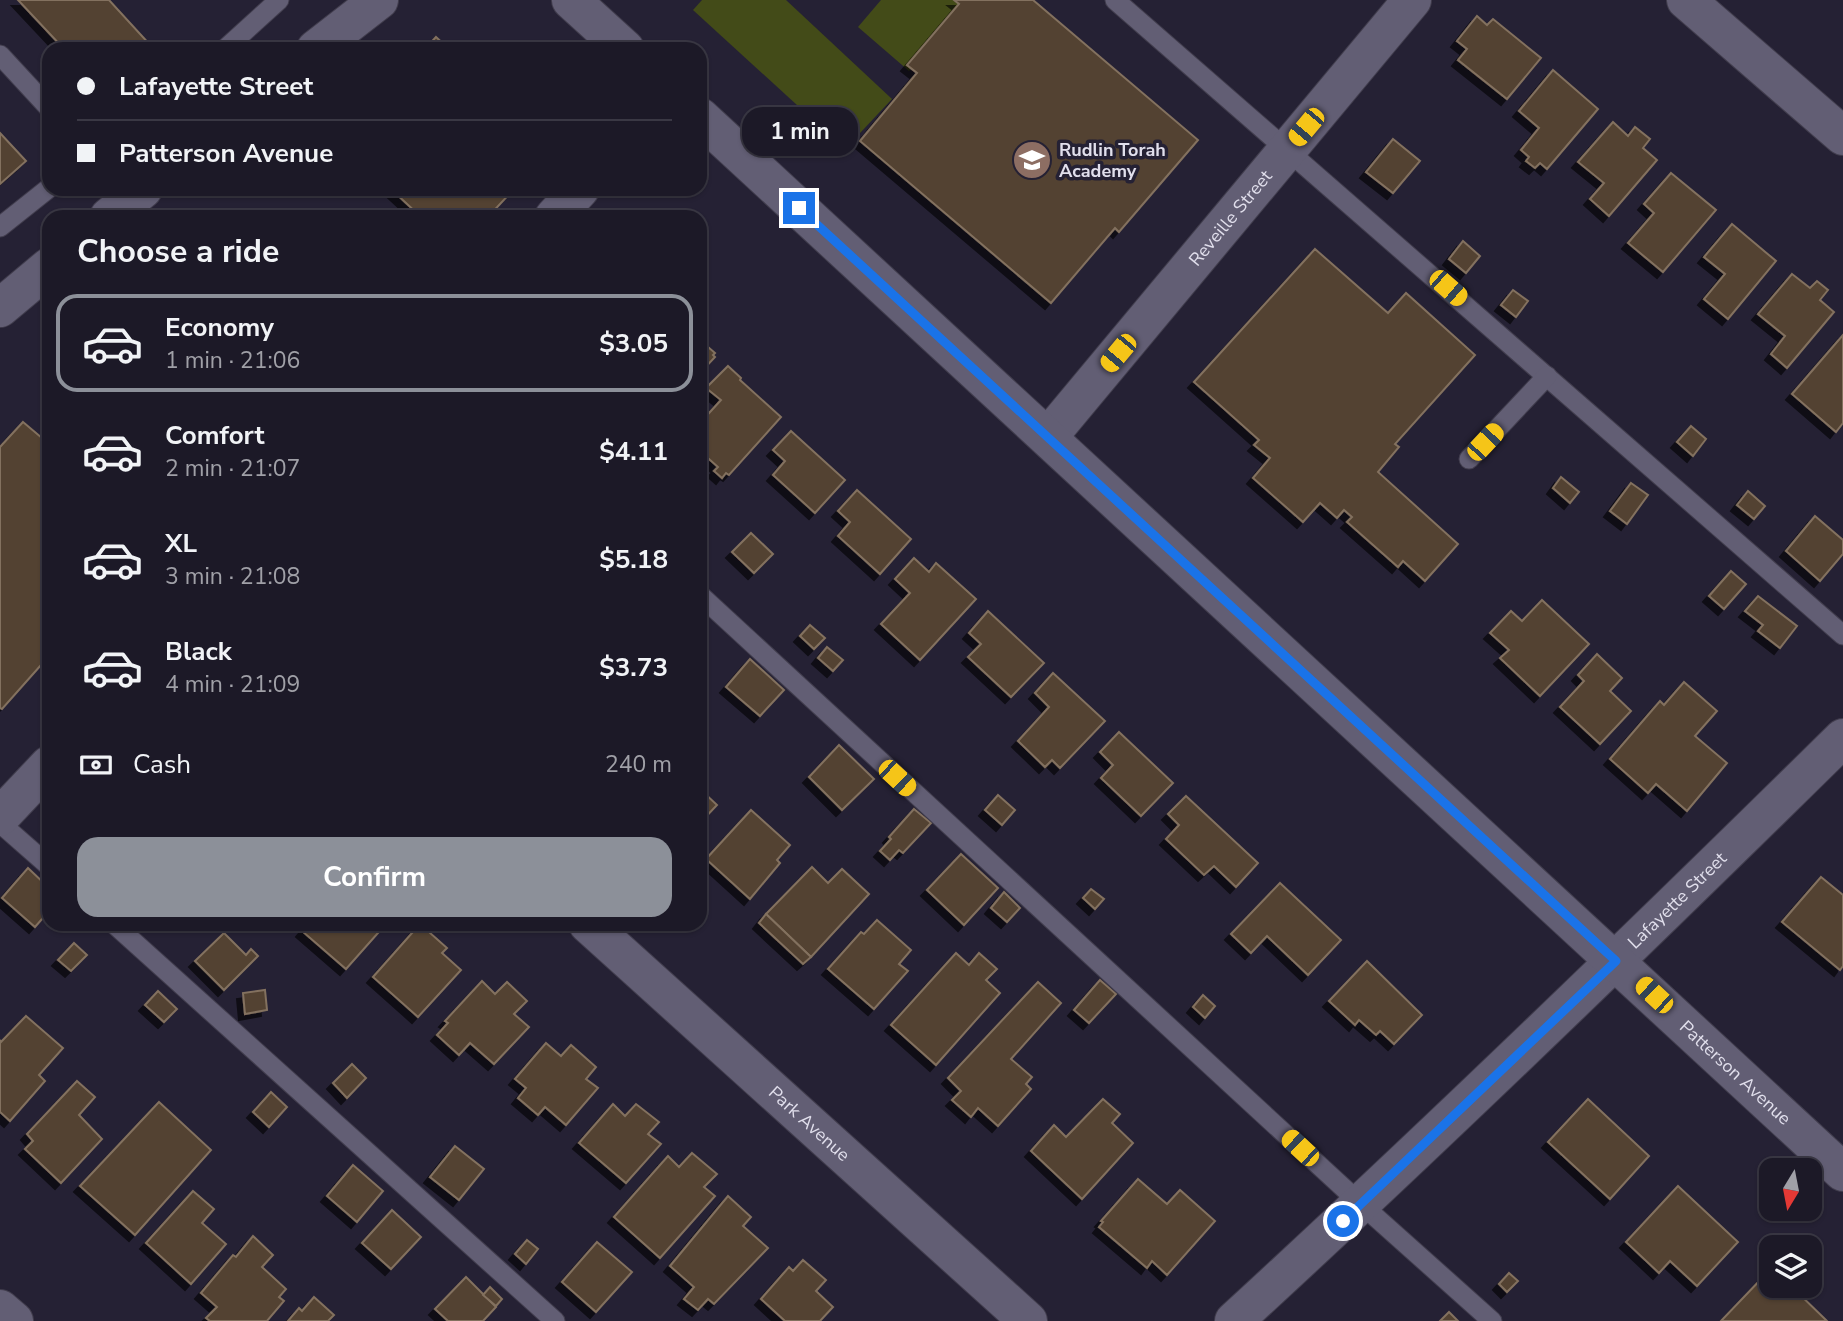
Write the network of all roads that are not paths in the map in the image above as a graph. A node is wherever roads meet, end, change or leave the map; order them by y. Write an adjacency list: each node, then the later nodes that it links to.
1 (279, 0): 7 (lane)
2 (379, 0): 8 (street)
3 (571, 0): 9 (street)
4 (1115, 0): 14 (lane)
5 (1412, 0): 14 (street, Reveille Street)
6 (1686, 0): 13 (street)
7 (233, 42)
8 (325, 42)
9 (617, 42)
10 (0, 55): 11 (lane)
11 (42, 100)
12 (707, 123): 24 (street, Patterson Avenue)
13 (1843, 136)
14 (1288, 149): 23 (lane); 24 (street, Reveille Street)
15 (42, 194): 20 (lane)
16 (134, 196): 18 (street)
17 (574, 196): 19 (street)
18 (118, 210)
19 (560, 210)
20 (0, 228)
21 (42, 273): 22 (street)
22 (0, 308)
23 (1547, 376): 25 (lane); 27 (lane)
24 (1048, 437): 35 (street, Patterson Avenue)
25 (1469, 459)
26 (707, 601): 37 (lane)
27 (1843, 635)
28 (1843, 738): 35 (street, Lafayette Street)
29 (42, 772): 30 (street)
30 (0, 817)
31 (0, 824): 32 (lane)
32 (42, 860)
33 (122, 931): 40 (lane)
34 (597, 931): 41 (street, Park Avenue)
35 (1616, 961): 36 (street, Patterson Avenue); 37 (street, Lafayette Street)
36 (1843, 1172)
37 (1361, 1204): 42 (street, Lafayette Street); 43 (lane)
38 (0, 1309): 39 (street)
39 (14, 1321)
40 (555, 1321)
41 (1028, 1321)
42 (1234, 1321)
43 (1493, 1321)

